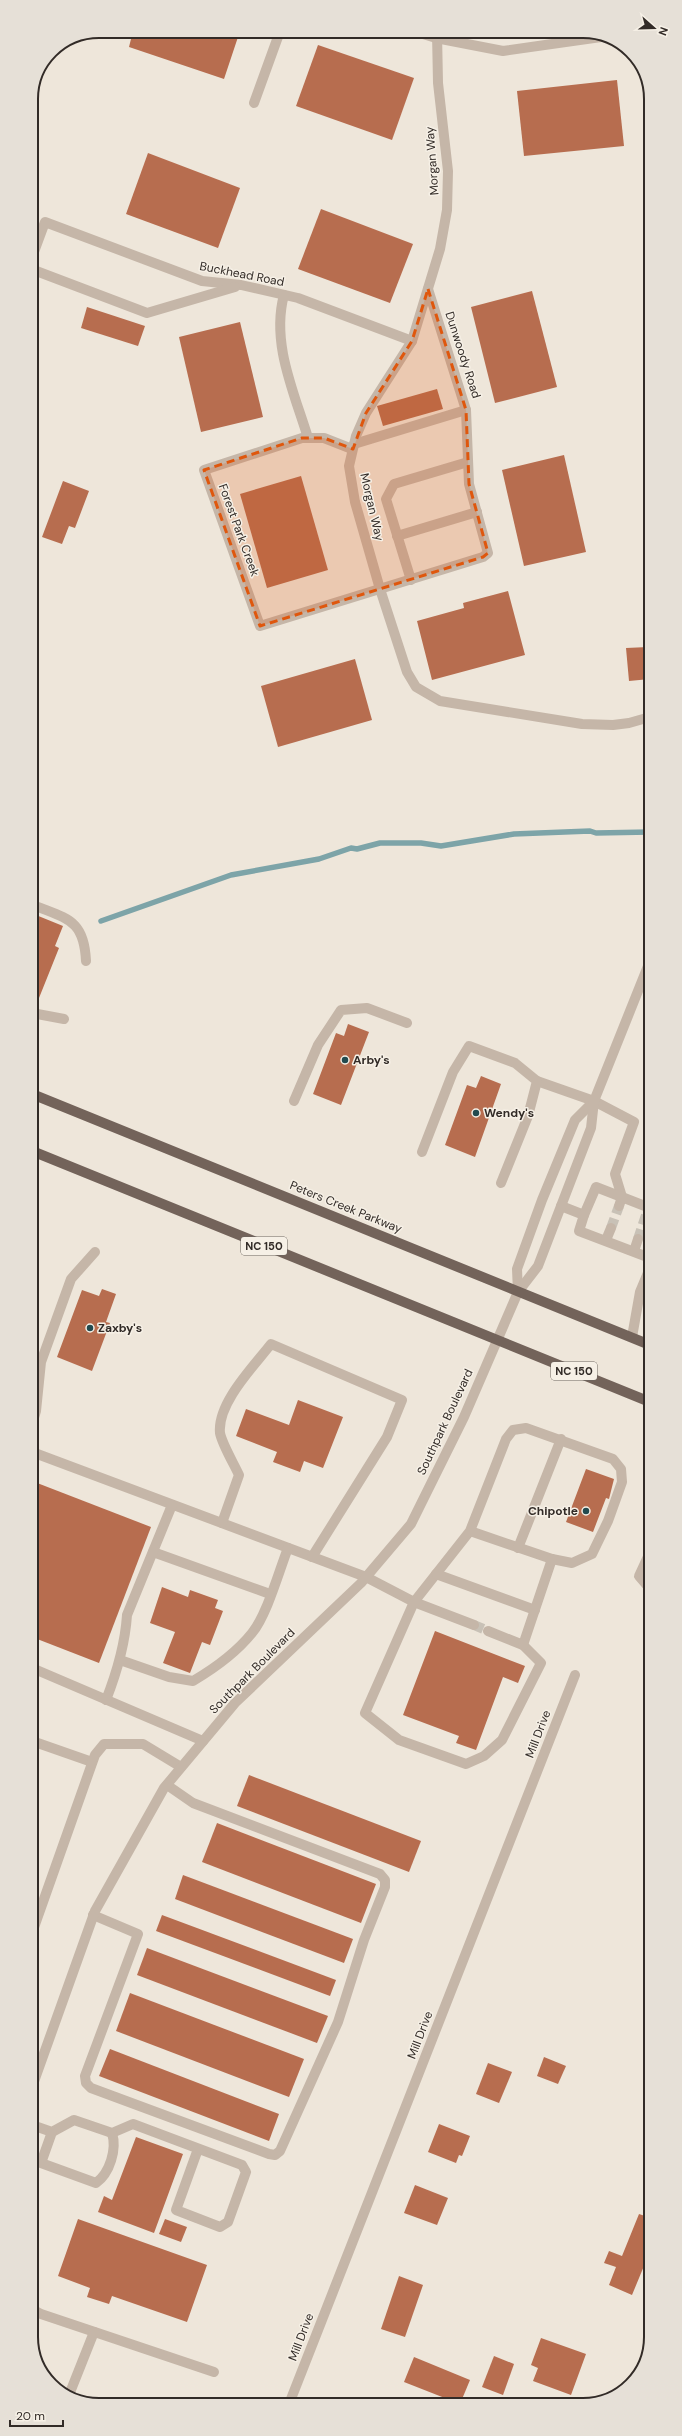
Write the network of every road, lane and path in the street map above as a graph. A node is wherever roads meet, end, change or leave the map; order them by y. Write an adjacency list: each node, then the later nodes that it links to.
1 (278, 38): 5 (street)
2 (436, 38): 9 (street, Morgan Way)
3 (449, 38): 4 (street)
4 (591, 38)
5 (254, 103)
6 (38, 241): 8 (street, Buckhead Road)
7 (38, 272): 8 (street)
8 (241, 285): 10 (street, Buckhead Road)
9 (428, 289): 11 (street, Morgan Way); 12 (street, Dunwoody Road)
10 (284, 295): 11 (street, Buckhead Road); 13 (street)
11 (412, 341): 14 (street, Morgan Way)
12 (466, 410): 14 (street); 15 (street, Dunwoody Road)
13 (308, 438): 14 (street, Forest Park Creek); 19 (street, Forest Park Creek)
14 (353, 446): 19 (street, Morgan Way)
15 (468, 462): 16 (street, Dunwoody Road); 17 (street)
16 (477, 512): 17 (street); 18 (street, Dunwoody Road)
17 (397, 536): 18 (street)
18 (411, 580): 19 (street, Dunwoody Road)
19 (380, 589): 20 (street, Morgan Way)
20 (644, 719)
21 (38, 907): 22 (street)
22 (86, 961)
23 (644, 976): 30 (street, Southpark Boulevard)
24 (38, 1013): 25 (street)
25 (64, 1019)
26 (407, 1023): 29 (street)
27 (537, 1081): 30 (street); 31 (street); 33 (street)
28 (38, 1096): 45 (main road, Peters Creek Parkway)
29 (294, 1101)
30 (594, 1101): 34 (street); 35 (street, Southpark Boulevard); 45 (street, Southpark Boulevard)
31 (422, 1152)
32 (38, 1154): 47 (main road, NC 150)
33 (502, 1183)
34 (620, 1202): 36 (street); 37 (street)
35 (561, 1206): 37 (street); 45 (street, Southpark Boulevard)
36 (644, 1209)
37 (584, 1215): 40 (street)
38 (610, 1228): 40 (street)
39 (638, 1238): 41 (street)
40 (606, 1240): 41 (street)
41 (634, 1251): 43 (street)
42 (95, 1252): 49 (street)
43 (644, 1255)
44 (644, 1282): 46 (street)
45 (518, 1292): 46 (main road, Peters Creek Parkway); 47 (street, Southpark Boulevard)
46 (632, 1338): 48 (main road, Peters Creek Parkway)
47 (497, 1340): 50 (main road, NC 150); 63 (street, Southpark Boulevard)
48 (644, 1343)
49 (38, 1391)
50 (644, 1400)
51 (561, 1439): 55 (street); 57 (street); 60 (street)
52 (38, 1454): 53 (street)
53 (172, 1505): 54 (street); 58 (street)
54 (222, 1523): 56 (street); 59 (street)
55 (470, 1531): 57 (street); 62 (street)
56 (288, 1548): 59 (street); 65 (street)
57 (518, 1548): 60 (street)
58 (153, 1552): 65 (street); 71 (street)
59 (312, 1557): 63 (street)
60 (552, 1559): 67 (street)
61 (644, 1564): 64 (street)
62 (436, 1574): 66 (street); 67 (street)
63 (366, 1577): 66 (street); 75 (street, Southpark Boulevard)
64 (644, 1582)
65 (270, 1594): 71 (street)
66 (414, 1602): 68 (street); 70 (street)
67 (535, 1610): 70 (street)
68 (474, 1625)
69 (488, 1631): 70 (street)
70 (523, 1645)
71 (120, 1660): 74 (street)
72 (38, 1671): 74 (street)
73 (575, 1675): 91 (street, Mill Drive)
74 (106, 1700): 75 (street)
75 (203, 1741): 78 (street, Southpark Boulevard)
76 (38, 1743): 77 (street)
77 (92, 1762): 78 (street); 81 (street)
78 (181, 1767): 79 (street, Southpark Boulevard)
79 (166, 1785): 80 (street, Southpark Boulevard); 80 (street)
80 (93, 1915): 82 (street, Southpark Boulevard)
81 (38, 1916)
82 (38, 2070)
83 (38, 2127): 84 (street)
84 (52, 2132): 85 (street); 85 (street)
85 (112, 2133): 86 (street)
86 (198, 2149): 86 (street)
87 (38, 2312): 88 (street)
88 (94, 2332): 89 (street); 90 (street)
89 (214, 2372)
90 (71, 2391)
91 (291, 2398)

